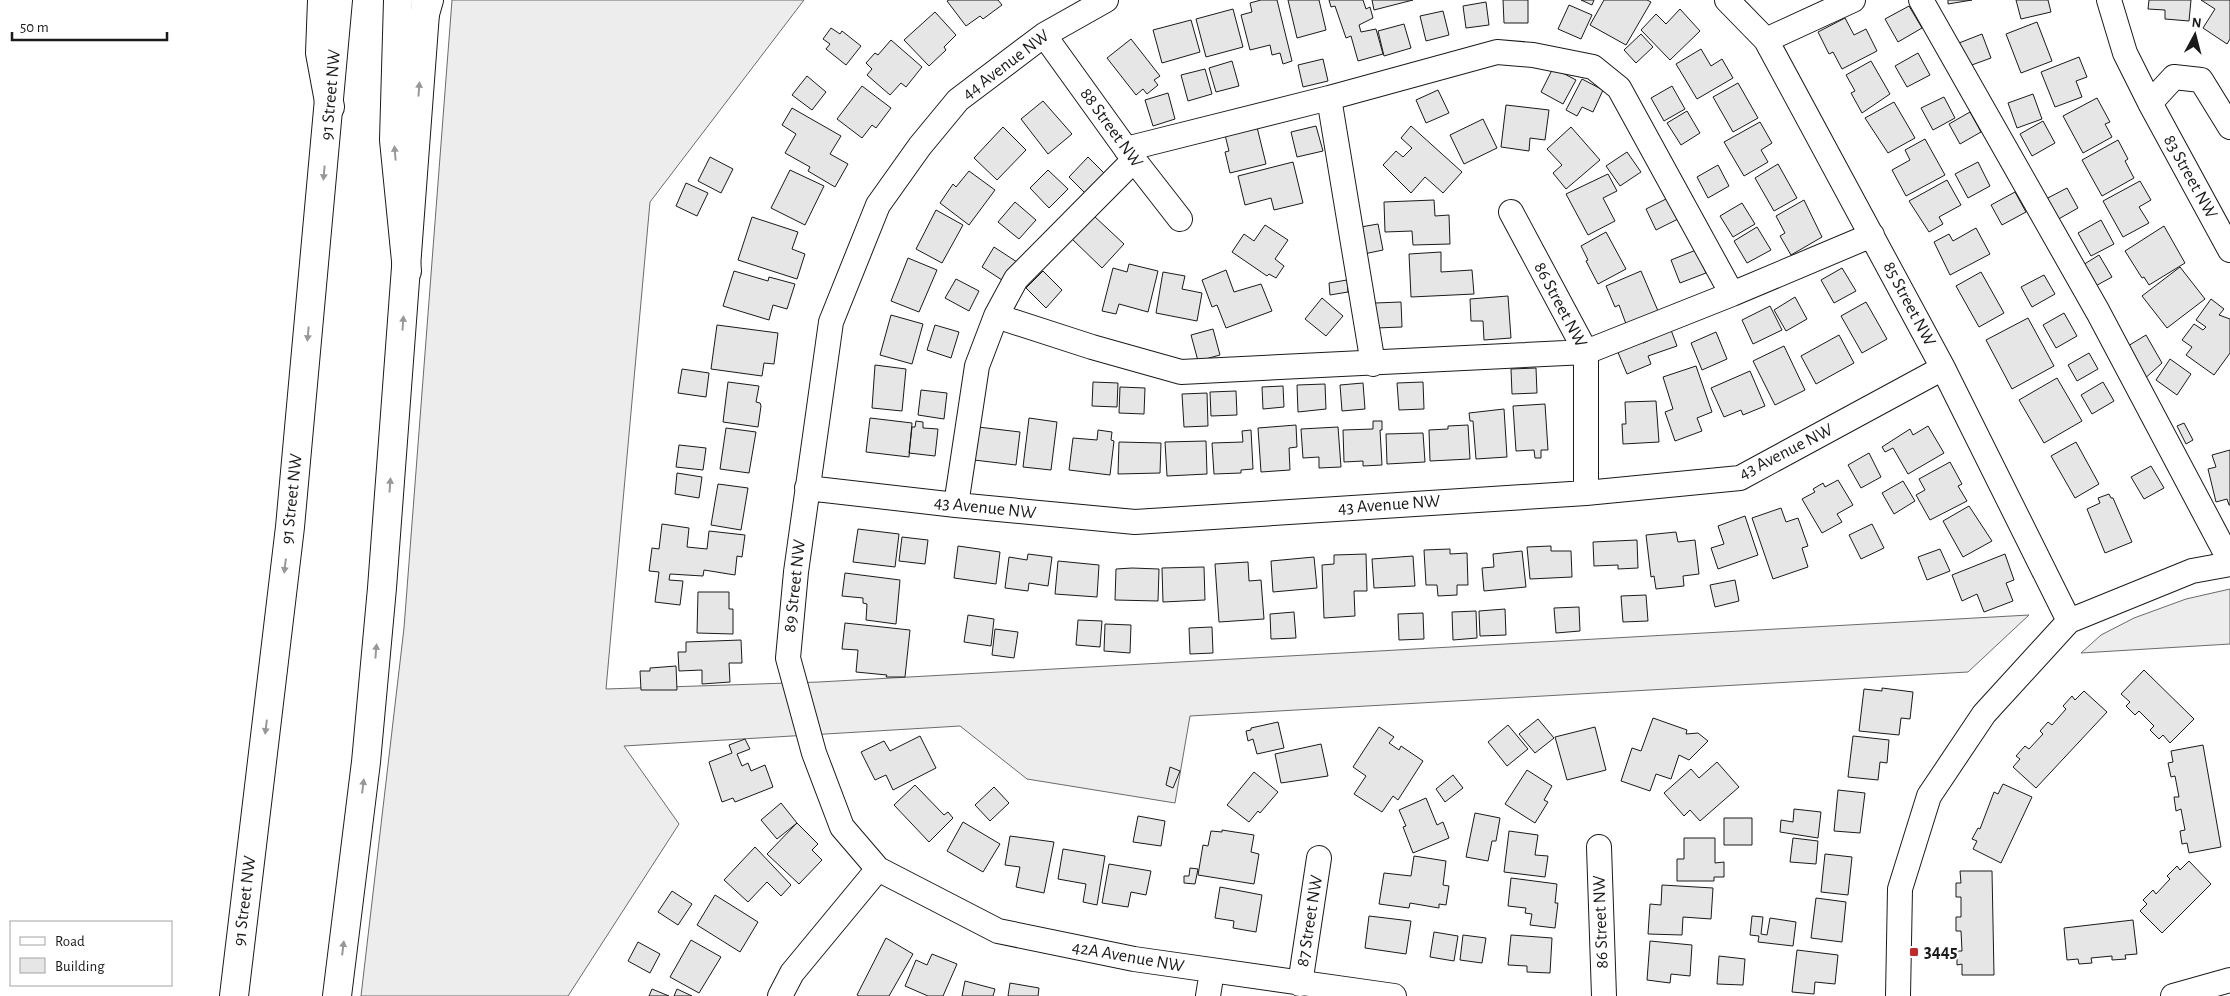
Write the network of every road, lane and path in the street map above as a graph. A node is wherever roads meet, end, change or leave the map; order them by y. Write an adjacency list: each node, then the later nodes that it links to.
1 (322, 0): 14 (main road)
2 (338, 0): 14 (main road, 91 Street NW)
3 (398, 0): 22 (main road, one-way to 3)
4 (1106, 0): 10 (street, 44 Avenue NW)
5 (1727, 0): 11 (street, 85 Street NW)
6 (1853, 0): 11 (street)
7 (1922, 0): 31 (street)
8 (2109, 0): 13 (street, 83 Street NW)
9 (427, 5): 22 (main road, one-way to 9)
10 (1044, 35): 16 (street, 44 Avenue NW); 17 (street, 88 Street NW)
11 (1766, 40): 20 (street, 85 Street NW)
12 (1329, 98): 17 (street); 23 (street); 26 (street)
13 (2150, 103): 15 (street); 21 (street, 83 Street NW)
14 (330, 107): 39 (main road, 91 Street NW, one-way to 39)
15 (2230, 127)
16 (920, 146): 28 (street, 89 Street NW)
17 (1130, 155): 19 (street, 88 Street NW); 24 (street)
18 (1511, 212): 25 (street, 86 Street NW)
19 (1180, 219)
20 (1872, 235): 23 (street); 27 (street, 85 Street NW)
21 (2230, 250)
22 (407, 271): 40 (main road, one-way to 22)
23 (1732, 294): 25 (street)
24 (996, 316): 26 (street); 30 (street)
25 (1586, 352): 26 (street); 29 (street, 86 Street NW)
26 (1372, 364)
27 (1943, 368): 29 (street, 43 Avenue NW); 32 (street, 85 Street NW)
28 (807, 488): 30 (street, 43 Avenue NW); 35 (street, 89 Street NW)
29 (1586, 493): 30 (street, 43 Avenue NW)
30 (956, 506)
31 (2230, 562): 32 (street)
32 (2069, 621): 45 (street)
33 (1599, 847): 44 (street, 86 Street NW)
34 (1319, 858): 38 (street, 87 Street NW)
35 (878, 869): 36 (street, 42A Avenue NW); 41 (street)
36 (1212, 972): 38 (street, 42A Avenue NW); 42 (street)
37 (2230, 980): 46 (street)
38 (1300, 984): 43 (street, 42A Avenue NW)
39 (234, 996)
40 (337, 996)
41 (780, 996)
42 (1208, 996)
43 (1394, 996)
44 (1604, 996)
45 (1898, 996)
46 (2173, 996)

